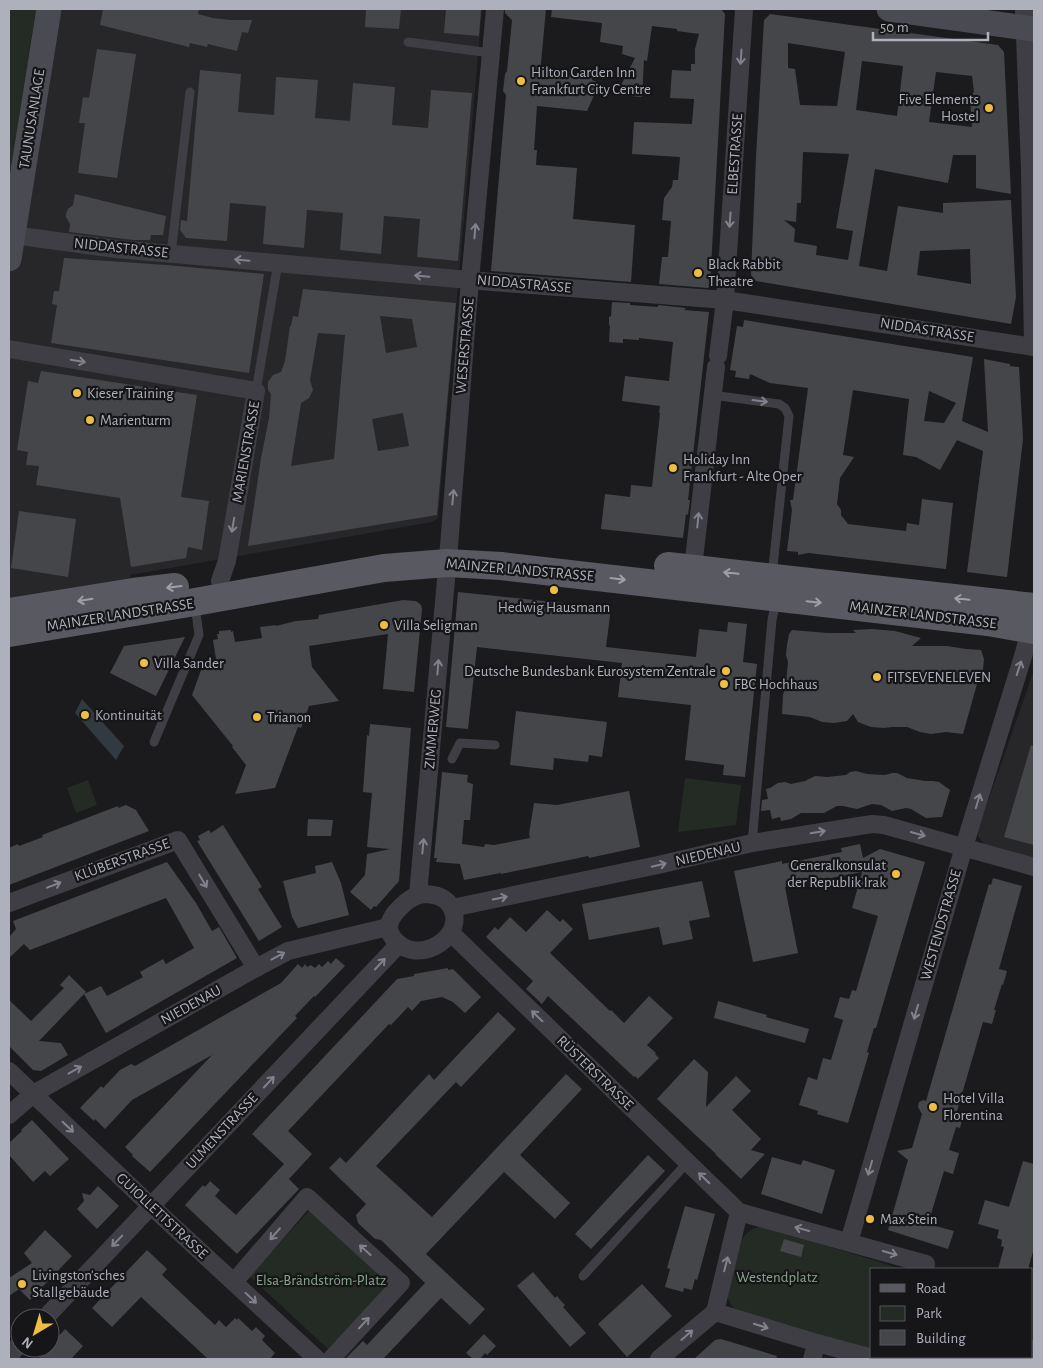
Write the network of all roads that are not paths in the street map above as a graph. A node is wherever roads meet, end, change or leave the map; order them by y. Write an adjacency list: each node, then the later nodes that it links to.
1 (49, 9): 9 (main road, TAUNUSANLAGE)
2 (495, 9): 7 (street, WESERSTRASSE)
3 (744, 9): 13 (street, ELBESTRASSE, one-way to 13)
4 (889, 9): 5 (main road)
5 (1028, 22): 14 (street)
6 (408, 42): 7 (lane)
7 (491, 53): 12 (street, WESERSTRASSE, one-way to 7)
8 (190, 92): 10 (lane)
9 (11, 247): 10 (street, NIDDASTRASSE)
10 (171, 254): 11 (street, NIDDASTRASSE, one-way to 10)
11 (278, 263): 12 (street, NIDDASTRASSE, one-way to 11); 16 (lane)
12 (470, 280): 13 (street, NIDDASTRASSE); 18 (street, WESERSTRASSE, one-way to 12)
13 (725, 300): 14 (street, NIDDASTRASSE); 17 (street)
14 (1033, 347)
15 (9, 350): 16 (street, MARIENSTRASSE, one-way to 16)
16 (256, 391): 20 (street, MARIENSTRASSE, one-way to 20)
17 (712, 395): 19 (street, one-way to 17); 21 (lane, one-way to 21)
18 (448, 554): 19 (main road, MAINZER LANDSTRASSE); 20 (main road, MAINZER LANDSTRASSE); 21 (main road, MAINZER LANDSTRASSE, one-way to 21); 22 (main road, MAINZER LANDSTRASSE); 32 (street, ZIMMERWEG, one-way to 18)
19 (692, 568): 21 (main road, MAINZER LANDSTRASSE, one-way to 19)
20 (220, 581): 23 (main road, MAINZER LANDSTRASSE, one-way to 23)
21 (774, 587): 24 (main road, MAINZER LANDSTRASSE); 29 (lane)
22 (195, 602): 25 (main road, MAINZER LANDSTRASSE); 26 (lane)
23 (9, 612)
24 (1033, 619): 30 (street, WESTENDSTRASSE, one-way to 24)
25 (9, 633)
26 (154, 742)
27 (495, 746): 28 (lane)
28 (452, 759)
29 (752, 843): 30 (street, NIEDENAU, one-way to 30); 34 (street, NIEDENAU, one-way to 29)
30 (964, 847): 31 (street, NIEDENAU); 45 (street, WESTENDSTRASSE, one-way to 45)
31 (1034, 868)
32 (418, 895): 34 (street); 35 (street)
33 (9, 903): 38 (street, KLÜBERSTRASSE, one-way to 38)
34 (452, 908): 36 (street)
35 (388, 927): 37 (street); 38 (street, NIEDENAU, one-way to 35)
36 (451, 933): 37 (street); 42 (street, RÜSTERSTRASSE, one-way to 36)
37 (399, 944): 43 (street, ULMENSTRASSE, one-way to 37)
38 (256, 968): 40 (street, NIEDENAU, one-way to 38)
39 (9, 1071): 40 (street, GUIOLLETTSTRASSE)
40 (33, 1094): 41 (street, NIEDENAU); 43 (street, GUIOLLETTSTRASSE, one-way to 43)
41 (9, 1115)
42 (687, 1163): 44 (street, RÜSTERSTRASSE, one-way to 42); 47 (lane)
43 (151, 1206): 48 (street, GUIOLLETTSTRASSE); 49 (street, ULMENSTRASSE, one-way to 49)
44 (739, 1212): 45 (street, one-way to 44); 50 (street, one-way to 44)
45 (849, 1242): 46 (street, one-way to 46)
46 (924, 1268)
47 (583, 1276)
48 (234, 1282): 52 (street, GUIOLLETTSTRASSE, one-way to 52); 53 (street, one-way to 48)
49 (54, 1308)
50 (715, 1312): 51 (street, one-way to 51); 54 (street, one-way to 50)
51 (814, 1351): 55 (street)
52 (317, 1359)
53 (331, 1359)
54 (660, 1359)
55 (876, 1359)

